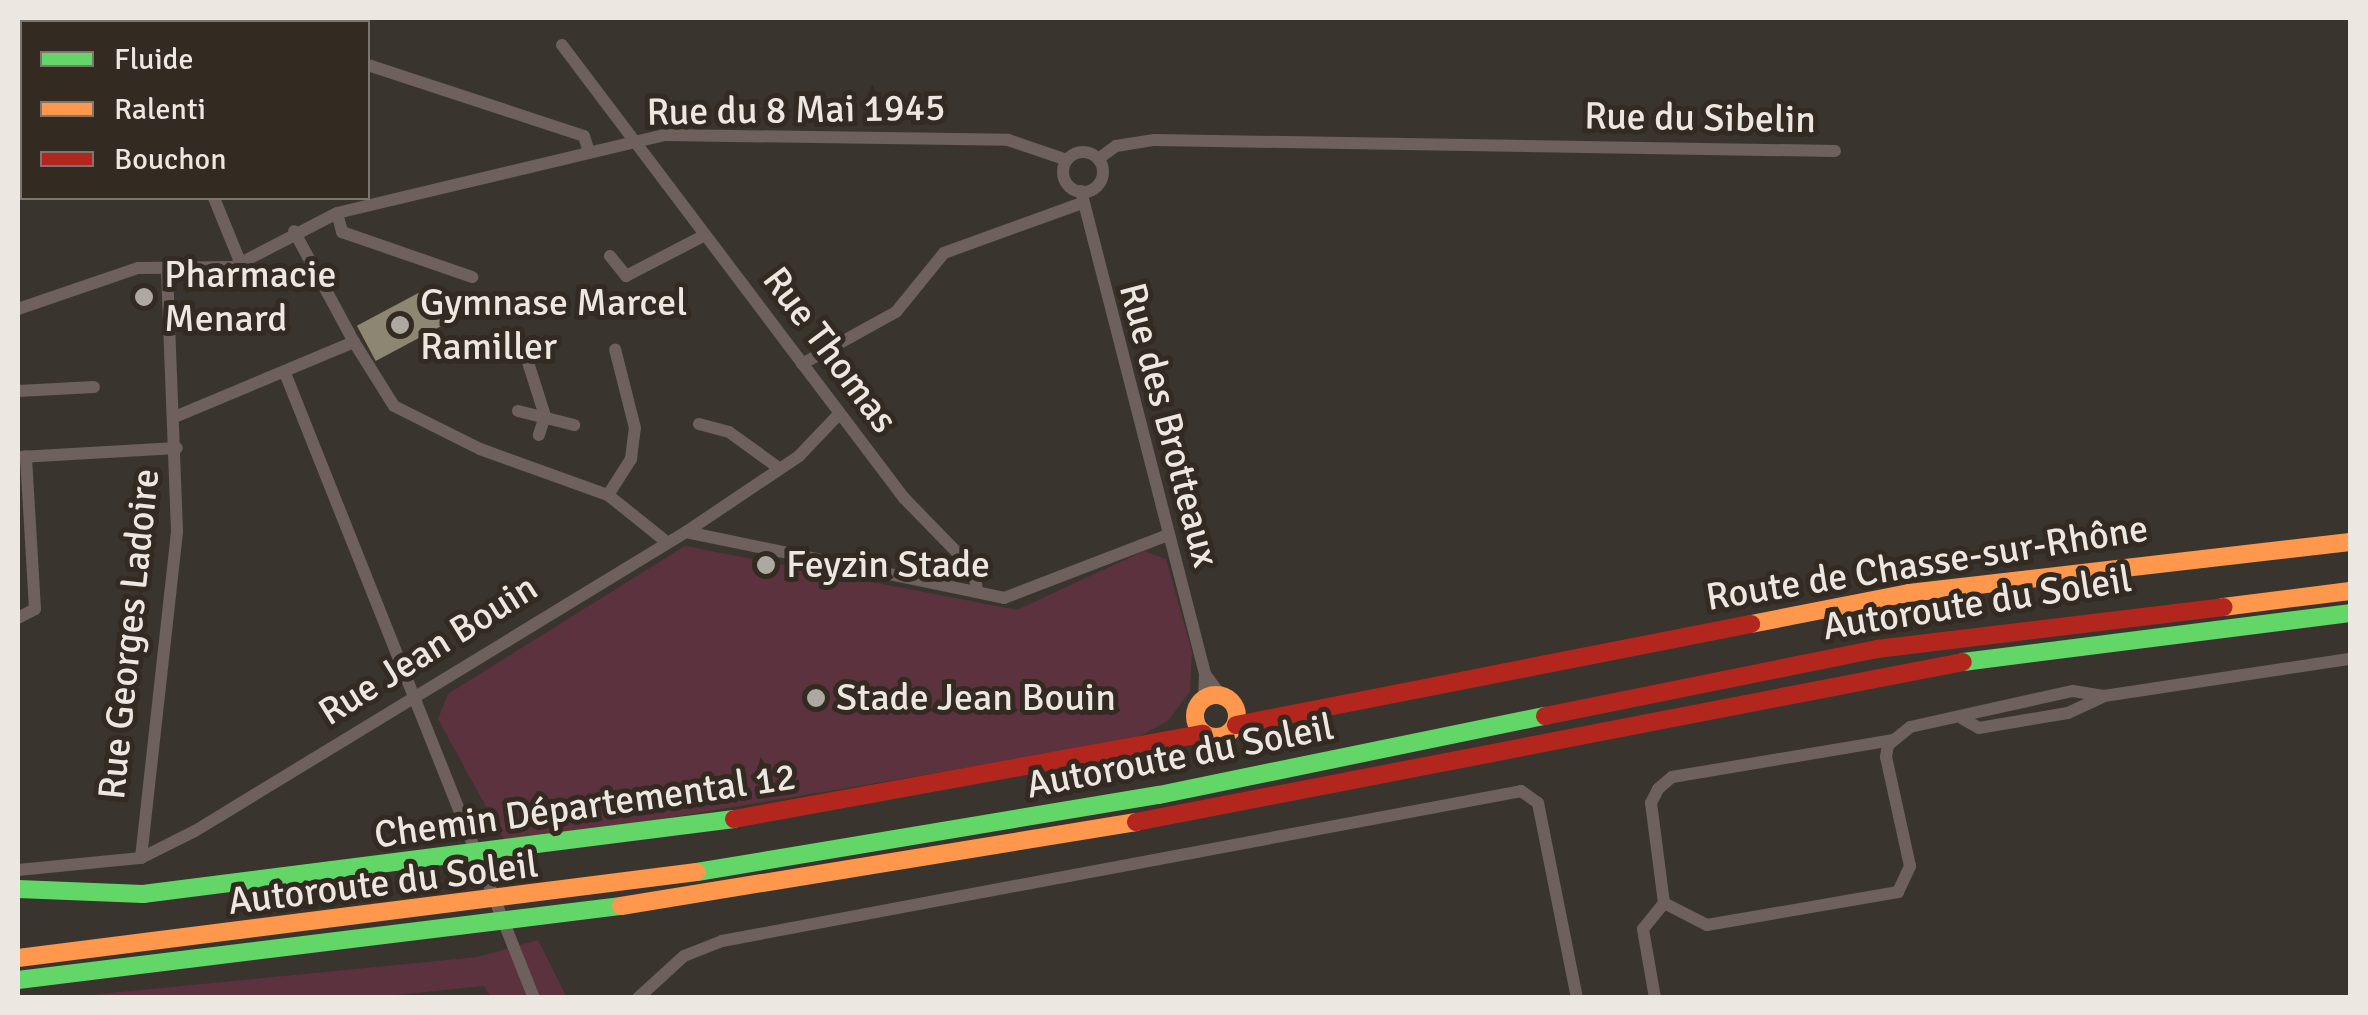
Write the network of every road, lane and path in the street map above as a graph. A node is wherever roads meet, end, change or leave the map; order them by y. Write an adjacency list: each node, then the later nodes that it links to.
1 (562, 46): 3 (street, Rue Thomas)
2 (370, 66): 5 (street)
3 (636, 139): 5 (street, Rue du 8 Mai 1945); 7 (street, Rue du 8 Mai 1945); 12 (street, Rue Thomas)
4 (1835, 150): 6 (street, Rue du Sibelin)
5 (589, 152): 10 (street, Rue du 8 Mai 1945)
6 (1098, 158): 7 (street); 8 (street)
7 (1067, 160): 8 (street)
8 (1080, 198): 21 (street); 39 (street, Rue des Brotteaux)
9 (215, 200): 14 (street)
10 (337, 213): 11 (street, Rue du 8 Mai 1945); 16 (street)
11 (294, 231): 14 (street, Rue du 8 Mai 1945); 18 (street)
12 (705, 235): 13 (street); 21 (street, Rue Thomas)
13 (610, 256)
14 (241, 264): 15 (street)
15 (166, 270): 17 (street); 27 (street, Rue Georges Ladoire)
16 (472, 277)
17 (18, 309)
18 (354, 342): 22 (street); 35 (street)
19 (614, 350): 37 (street)
20 (526, 353): 28 (street)
21 (802, 364): 26 (street, Rue Thomas)
22 (285, 373): 27 (street); 47 (street)
23 (94, 387): 24 (street)
24 (18, 391)
25 (518, 410): 28 (street)
26 (840, 413): 36 (street, Rue Jean Bouin); 42 (street, Rue Thomas)
27 (177, 416): 32 (street, Rue Georges Ladoire)
28 (545, 416): 30 (street); 31 (street)
29 (699, 424): 36 (street)
30 (574, 425)
31 (539, 435)
32 (178, 448): 34 (street); 55 (street, Rue Georges Ladoire)
33 (535, 450): 35 (street)
34 (22, 457): 45 (street)
35 (530, 464): 37 (street)
36 (779, 468): 38 (street, Rue Jean Bouin)
37 (608, 494): 40 (street)
38 (686, 532): 40 (street, Rue Jean Bouin); 42 (street)
39 (1168, 535): 42 (street); 49 (street, Rue des Brotteaux)
40 (663, 539): 47 (street, Rue Jean Bouin)
41 (2350, 542): 50 (main road, Route de Chasse-sur-Rhône)
42 (977, 591)
43 (2350, 591): 59 (main road, Autoroute du Soleil)
44 (2350, 614): 60 (main road, Autoroute du Soleil)
45 (18, 618)
46 (2350, 659): 48 (street)
47 (411, 695): 55 (street, Rue Jean Bouin); 61 (street)
48 (2104, 696): 51 (street); 51 (street)
49 (1206, 703): 50 (main road); 52 (main road); 54 (main road, Chemin Départemental 12)
50 (1236, 717): 52 (main road, Chemin Départemental 12)
51 (1963, 719): 53 (street)
52 (1204, 734): 54 (main road, Chemin Départemental 12)
53 (1892, 740): 58 (street); 58 (street)
54 (1158, 745): 57 (main road, Chemin Départemental 12)
55 (141, 858): 56 (street, Rue Jean Bouin)
56 (18, 870)
57 (18, 889)
58 (1664, 903): 64 (street)
59 (18, 958)
60 (18, 980)
61 (534, 998)
62 (638, 998): 63 (street)
63 (1576, 998)
64 (1655, 998)

